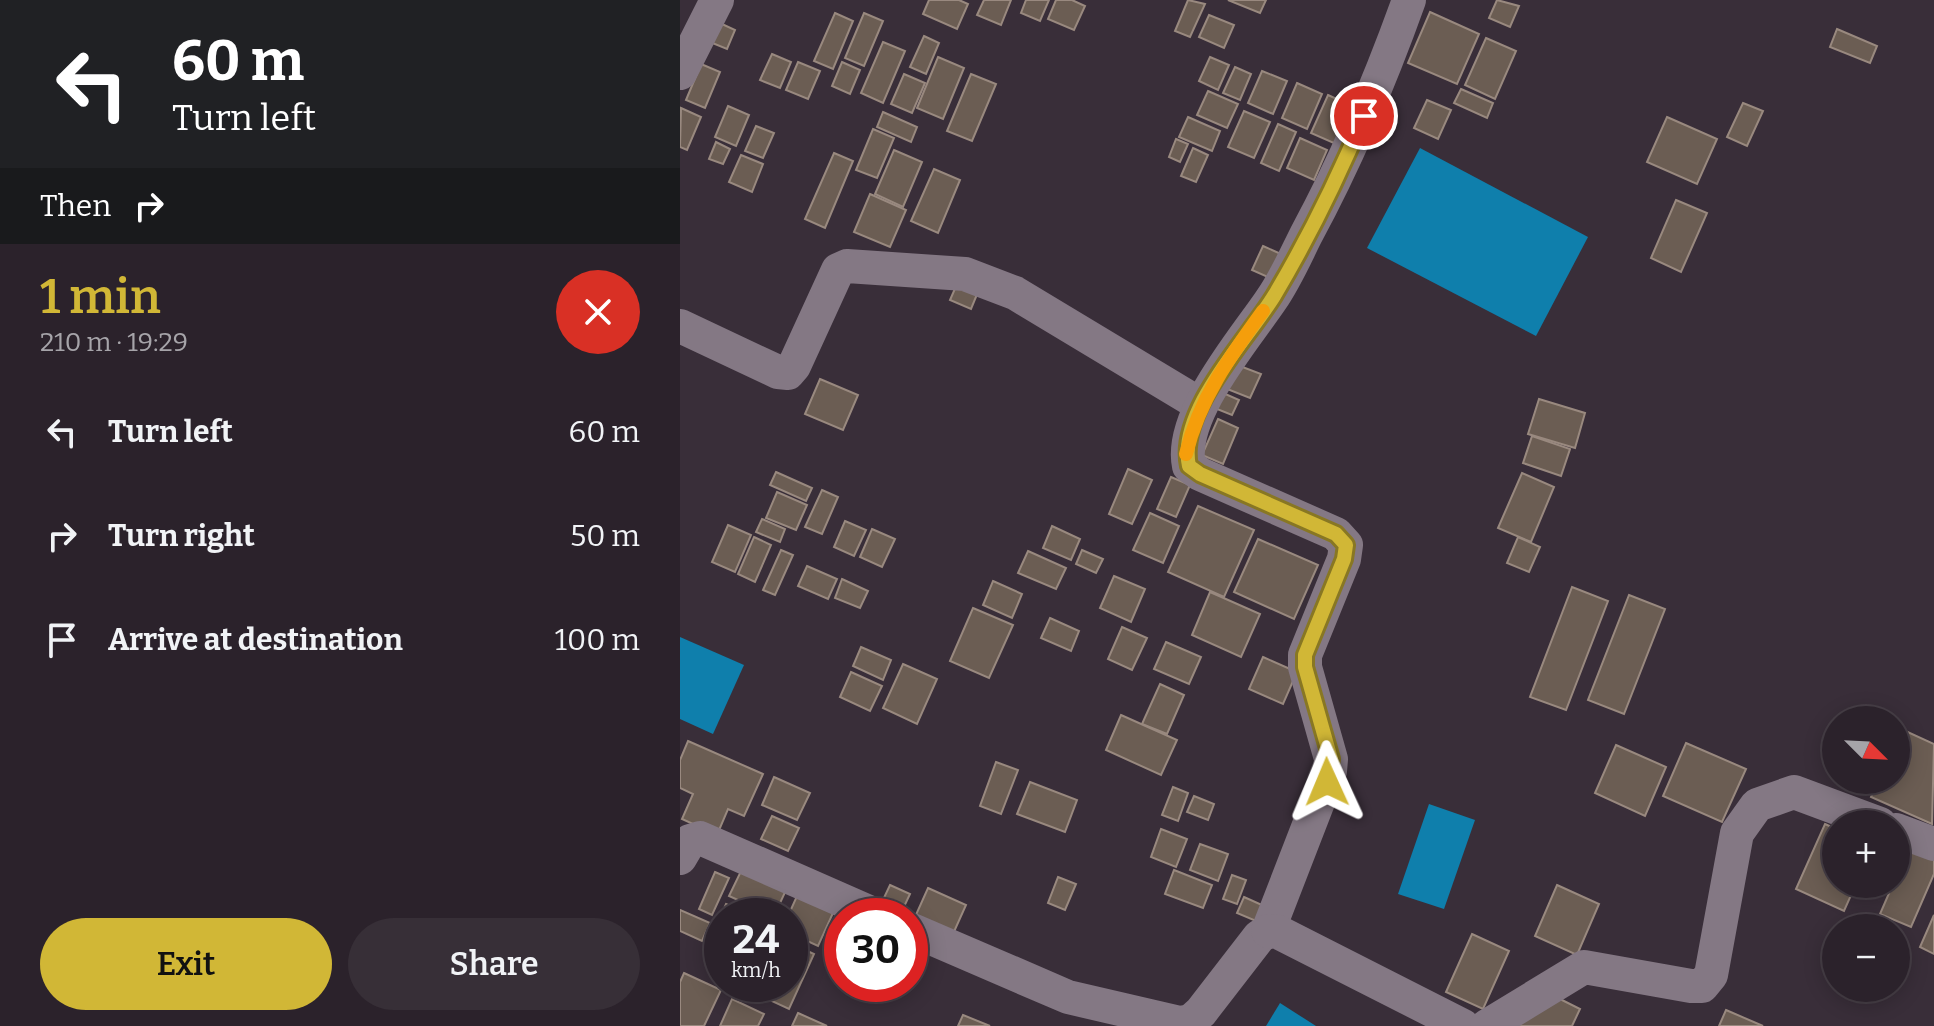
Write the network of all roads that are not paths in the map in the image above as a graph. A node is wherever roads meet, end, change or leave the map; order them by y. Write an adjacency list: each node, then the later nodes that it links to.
1 (717, 0): 3 (street)
2 (1409, 0): 5 (street)
3 (680, 73)
4 (680, 326): 5 (street)
5 (1201, 405): 11 (street)
6 (1842, 810): 14 (street)
7 (1910, 835): 8 (street)
8 (1934, 844)
9 (680, 858): 10 (street)
10 (837, 898)
11 (1268, 931): 12 (street); 13 (street)
12 (928, 937)
13 (1463, 1026)
14 (1487, 1026)

